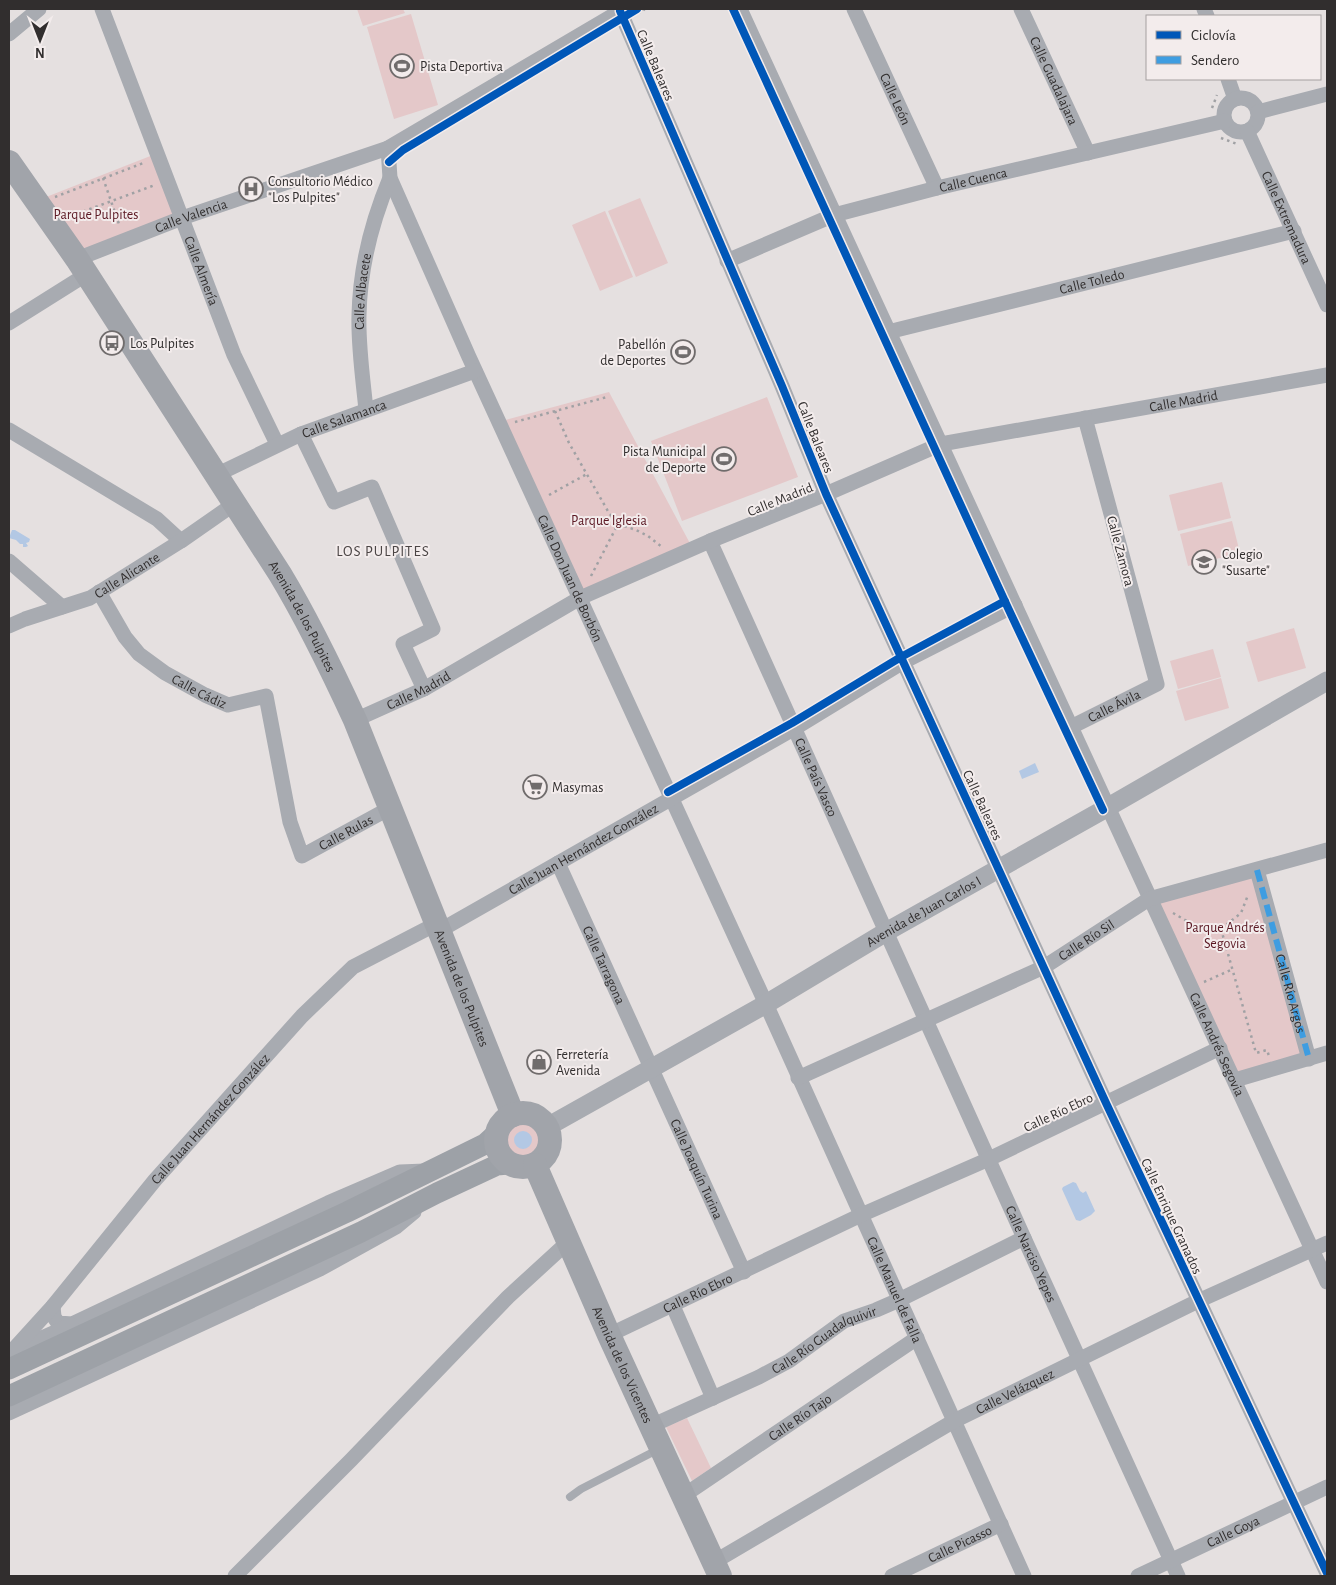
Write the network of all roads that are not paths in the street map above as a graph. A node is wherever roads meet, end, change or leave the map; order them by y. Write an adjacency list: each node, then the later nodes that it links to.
1 (39, 9): 7 (street)
2 (102, 9): 20 (street, Calle Almería)
3 (740, 9): 19 (street, Calle Andrés Segovia)
4 (854, 9): 18 (street, Calle León)
5 (1021, 9): 15 (street, Calle Guadalajara)
6 (622, 12): 14 (street, Calle Valencia); 22 (street, Calle Baleares)
7 (9, 34)
8 (1228, 80): 10 (street)
9 (1327, 94): 11 (street)
10 (1234, 99): 11 (street); 12 (street)
11 (1258, 112): 13 (street)
12 (1225, 121): 13 (street); 15 (street, Calle Cuenca)
13 (1247, 131): 21 (street, Calle Extremadura)
14 (388, 148): 17 (street, Calle Don Juan de Borbón); 20 (street, Calle Valencia)
15 (1088, 153): 18 (street, Calle Cuenca)
16 (9, 162): 23 (main road, Avenida de los Pulpites)
17 (390, 178): 27 (street, Calle Don Juan de Borbón); 29 (street, Calle Albacete)
18 (937, 188): 19 (street, Calle Cuenca)
19 (834, 215): 22 (street, Calle Cuenca); 26 (street, Calle Andrés Segovia)
20 (182, 218): 23 (street, Calle Valencia); 33 (street, Calle Almería)
21 (1294, 231): 24 (street, Calle Extremadura); 26 (street, Calle Toledo)
22 (727, 260): 36 (street, Calle Baleares)
23 (82, 267): 25 (street, Calle Valencia); 35 (main road, Avenida de los Pulpites)
24 (1327, 304)
25 (9, 323)
26 (888, 332): 34 (street, Calle Andrés Segovia)
27 (475, 371): 29 (street, Calle Salamanca); 42 (street, Calle Don Juan de Borbón)
28 (1327, 375): 30 (street, Calle Madrid)
29 (366, 410): 32 (street, Calle Salamanca)
30 (1085, 418): 34 (street, Calle Madrid); 48 (street, Calle Zamora)
31 (9, 430): 38 (street)
32 (301, 434): 33 (street, Calle Salamanca); 49 (street)
33 (277, 444): 35 (street, Calle Salamanca)
34 (941, 444): 36 (street, Calle Madrid); 43 (street, Calle Andrés Segovia)
35 (216, 475): 37 (main road, Avenida de los Pulpites)
36 (826, 494): 39 (street, Calle Madrid); 46 (street, Calle Baleares)
37 (234, 504): 38 (street, Calle Alicante); 50 (main road, Avenida de los Pulpites)
38 (181, 541): 41 (street, Calle Alicante)
39 (710, 541): 42 (street, Calle Madrid); 52 (street, Calle País Vasco)
40 (9, 561): 44 (street)
41 (99, 592): 44 (street, Calle Alicante); 57 (street, Calle Cádiz)
42 (580, 598): 49 (street, Calle Madrid); 53 (street, Calle Don Juan de Borbón)
43 (1015, 605): 46 (street, Calle Juan Hernández González); 51 (street, Calle Andrés Segovia)
44 (62, 607): 45 (street, Calle Alicante)
45 (9, 626)
46 (903, 662): 52 (street, Calle Juan Hernández González); 59 (street, Calle Baleares)
47 (1327, 681): 55 (street, Avenida de Juan Carlos I)
48 (1157, 684): 51 (street, Calle Ávila)
49 (424, 689): 50 (street, Calle Madrid)
50 (355, 720): 54 (main road, Avenida de los Pulpites)
51 (1071, 727): 55 (street, Calle Andrés Segovia)
52 (795, 728): 53 (street, Calle Juan Hernández González); 63 (street, Calle País Vasco)
53 (670, 798): 58 (street, Calle Juan Hernández González); 65 (street, Calle Don Juan de Borbón)
54 (390, 808): 57 (street, Calle Rulas); 62 (main road, Avenida de los Pulpites)
55 (1108, 808): 59 (street, Avenida de Juan Carlos I); 61 (street, Calle Andrés Segovia)
56 (1327, 850): 60 (street, Calle Río Sil)
57 (302, 856)
58 (558, 863): 62 (street, Calle Juan Hernández González); 70 (street, Calle Tarragona)
59 (998, 868): 63 (street, Avenida de Juan Carlos I); 64 (street, Calle Enrique Granados)
60 (1257, 870): 61 (street, Calle Río Sil); 69 (street, Calle Río Argos)
61 (1150, 900): 64 (street, Calle Río Sil); 67 (street, Calle Andrés Segovia)
62 (438, 927): 74 (main road, Avenida de los Pulpites); 91 (street, Calle Juan Hernández González)
63 (886, 932): 65 (street, Avenida de Juan Carlos I); 66 (street, Calle Narciso Yepes)
64 (1044, 967): 66 (street, Calle Río Sil); 73 (street, Calle Enrique Granados)
65 (766, 1004): 70 (street, Avenida de Juan Carlos I); 71 (street, Calle Manuel de Falla)
66 (926, 1020): 71 (street, Calle Río Sil); 77 (street, Calle Narciso Yepes)
67 (1220, 1048): 72 (street, Calle Andrés Segovia); 73 (street, Calle Río Ebro)
68 (1327, 1053): 69 (street)
69 (1308, 1058): 72 (street)
70 (651, 1067): 75 (street, Avenida de Juan Carlos I); 87 (street, Calle Joaquín Turina)
71 (798, 1078): 82 (street, Calle Manuel de Falla)
72 (1234, 1080): 86 (street, Calle Andrés Segovia)
73 (1106, 1103): 77 (street, Calle Río Ebro); 90 (street, Calle Enrique Granados)
74 (513, 1115): 75 (main road); 76 (main road)
75 (547, 1127): 79 (main road)
76 (496, 1134): 78 (main road); 80 (main road)
77 (988, 1159): 82 (street, Calle Río Ebro); 83 (street, Calle Narciso Yepes)
78 (508, 1164): 79 (main road); 81 (main road)
79 (535, 1165): 84 (main road, Avenida de los Vicentes)
80 (432, 1170): 93 (street); 96 (main road)
81 (437, 1193): 98 (main road); 100 (street)
82 (861, 1215): 87 (street, Calle Río Ebro); 89 (street, Calle Manuel de Falla)
83 (1024, 1238): 89 (street, Calle Río Guadalquivir); 97 (street, Calle Narciso Yepes)
84 (568, 1242): 94 (main road, Avenida de los Vicentes); 112 (street)
85 (1327, 1242): 86 (street, Calle Velázquez)
86 (1312, 1250): 88 (street, Calle Andrés Segovia); 90 (street, Calle Velázquez)
87 (744, 1272): 92 (street, Calle Río Ebro)
88 (1327, 1282)
89 (899, 1300): 95 (street, Calle Manuel de Falla); 99 (street, Calle Río Guadalquivir)
90 (1198, 1301): 97 (street, Calle Velázquez); 107 (street, Calle Enrique Granados)
91 (53, 1306): 93 (street); 96 (street, Calle Juan Hernández González)
92 (673, 1306): 94 (street, Calle Río Ebro); 99 (street)
93 (72, 1324): 96 (street)
94 (609, 1336): 102 (main road, Avenida de los Vicentes)
95 (917, 1338): 101 (street, Calle Manuel de Falla); 105 (street, Calle Río Tajo)
96 (10, 1358)
97 (1080, 1360): 101 (street, Calle Velázquez); 109 (street, Calle Narciso Yepes)
98 (9, 1396)
99 (713, 1398): 102 (street, Calle Río Guadalquivir)
100 (9, 1413)
101 (954, 1420): 108 (street, Calle Manuel de Falla); 110 (street, Calle Velázquez)
102 (651, 1426): 103 (main road, Avenida de los Vicentes)
103 (661, 1448): 105 (main road, Avenida de los Vicentes); 106 (lane)
104 (1327, 1487): 107 (street, Calle Goya)
105 (683, 1496): 110 (main road, Avenida de los Vicentes)
106 (570, 1497)
107 (1295, 1503): 109 (street, Calle Goya); 111 (street, Calle Enrique Granados)
108 (1001, 1524): 113 (street, Calle Picasso); 114 (street, Calle Manuel de Falla)
109 (1171, 1561): 115 (street, Calle Goya); 116 (street, Calle Narciso Yepes)
110 (717, 1569)
111 (1327, 1573)
112 (235, 1576)
113 (892, 1576)
114 (1024, 1576)
115 (1138, 1576)
116 (1178, 1576)

